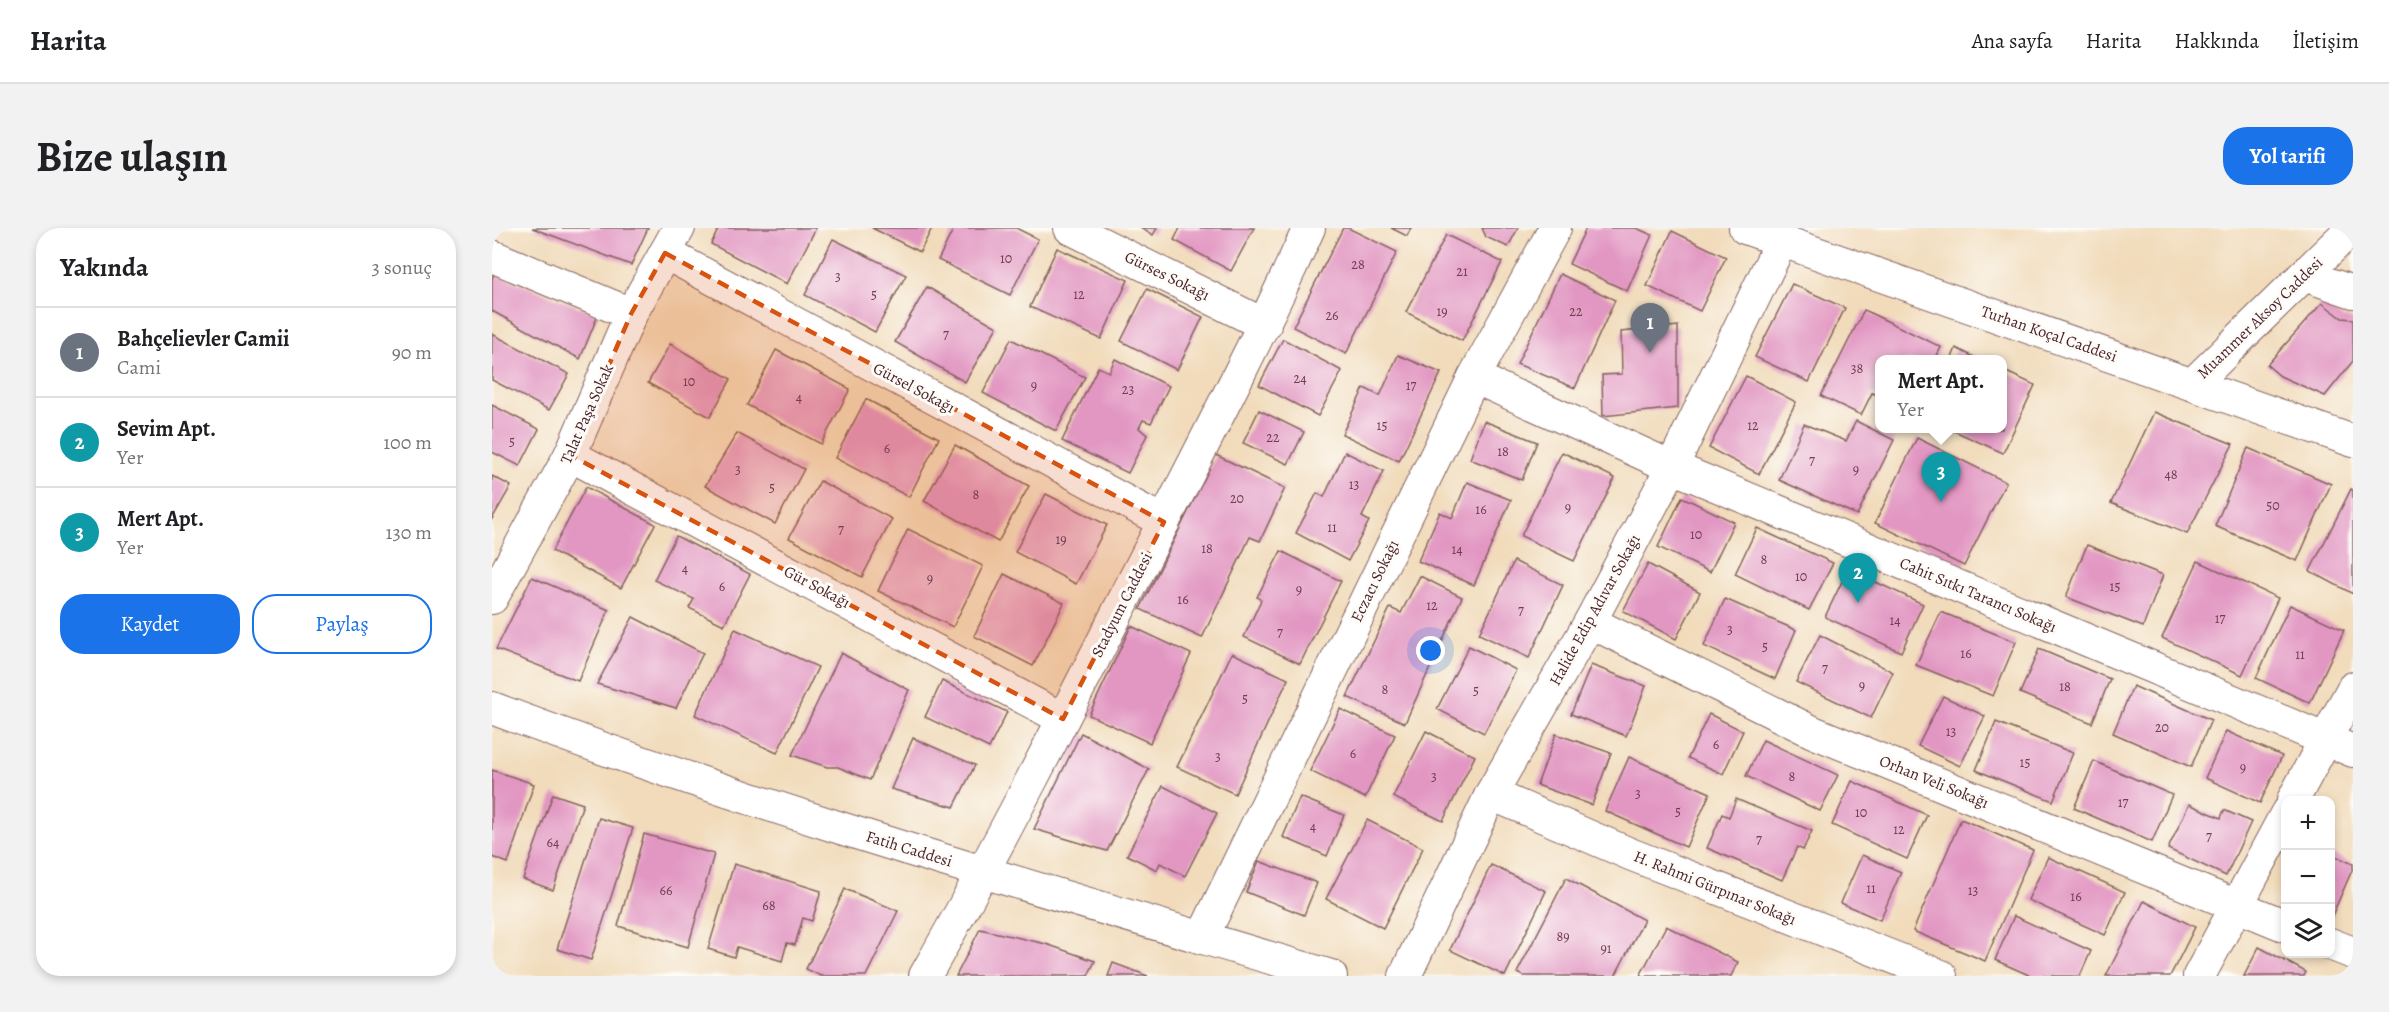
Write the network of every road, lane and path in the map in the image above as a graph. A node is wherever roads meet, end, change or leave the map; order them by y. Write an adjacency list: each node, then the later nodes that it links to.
1 (1070, 228): 12 (street, Gürses Sokağı)
2 (1309, 228): 12 (street, Stadyum Caddesi)
3 (1555, 228): 13 (street, Eczacı Sokağı)
4 (1745, 228): 7 (street, Turhan Koçal Caddesi)
5 (2352, 228): 9 (street, Muammer Aksoy Caddesi)
6 (672, 241): 11 (street, Talat Paşa Sokak); 18 (street, Gürsel Sokağı)
7 (1781, 242): 14 (street, Turhan Koçal Caddesi); 17 (street, Halide Edip Adıvar Sokağı)
8 (492, 256): 11 (street)
9 (2304, 275): 10 (street); 14 (street, Muammer Aksoy Caddesi)
10 (2353, 292)
11 (631, 314): 16 (street, Talat Paşa Sokak)
12 (1265, 325): 18 (street, Stadyum Caddesi)
13 (1474, 377): 17 (street, Cahit Sıtkı Tarancı Sokağı); 31 (street, Eczacı Sokağı)
14 (2193, 384): 15 (street, Turhan Koçal Caddesi)
15 (2353, 441)
16 (570, 455): 19 (street, Talat Paşa Sokak); 23 (street, Gür Sokağı)
17 (1672, 467): 20 (street, Halide Edip Adıvar Sokağı); 24 (street, Cahit Sıtkı Tarancı Sokağı)
18 (1164, 522): 23 (street, Stadyum Caddesi)
19 (492, 598)
20 (1590, 622): 25 (street, Halide Edip Adıvar Sokağı); 29 (street, Orhan Veli Sokağı)
21 (2353, 688): 24 (street)
22 (492, 708): 28 (street, Fatih Caddesi)
23 (1064, 719): 28 (street, Stadyum Caddesi)
24 (2339, 746): 26 (street)
25 (1491, 794): 36 (street, Halide Edip Adıvar Sokağı); 37 (street, H. Rahmi Gürpınar Sokağı)
26 (2297, 796)
27 (2281, 823): 29 (street)
28 (984, 873): 31 (street, Fatih Caddesi); 34 (street, Stadyum Caddesi)
29 (2234, 907): 30 (street, Orhan Veli Sokağı); 38 (street)
30 (2281, 924)
31 (1202, 938): 35 (street, Fatih Caddesi)
32 (2335, 945): 33 (street)
33 (2353, 952)
34 (925, 976)
35 (1331, 976)
36 (1405, 976)
37 (1941, 976)
38 (2199, 976)

